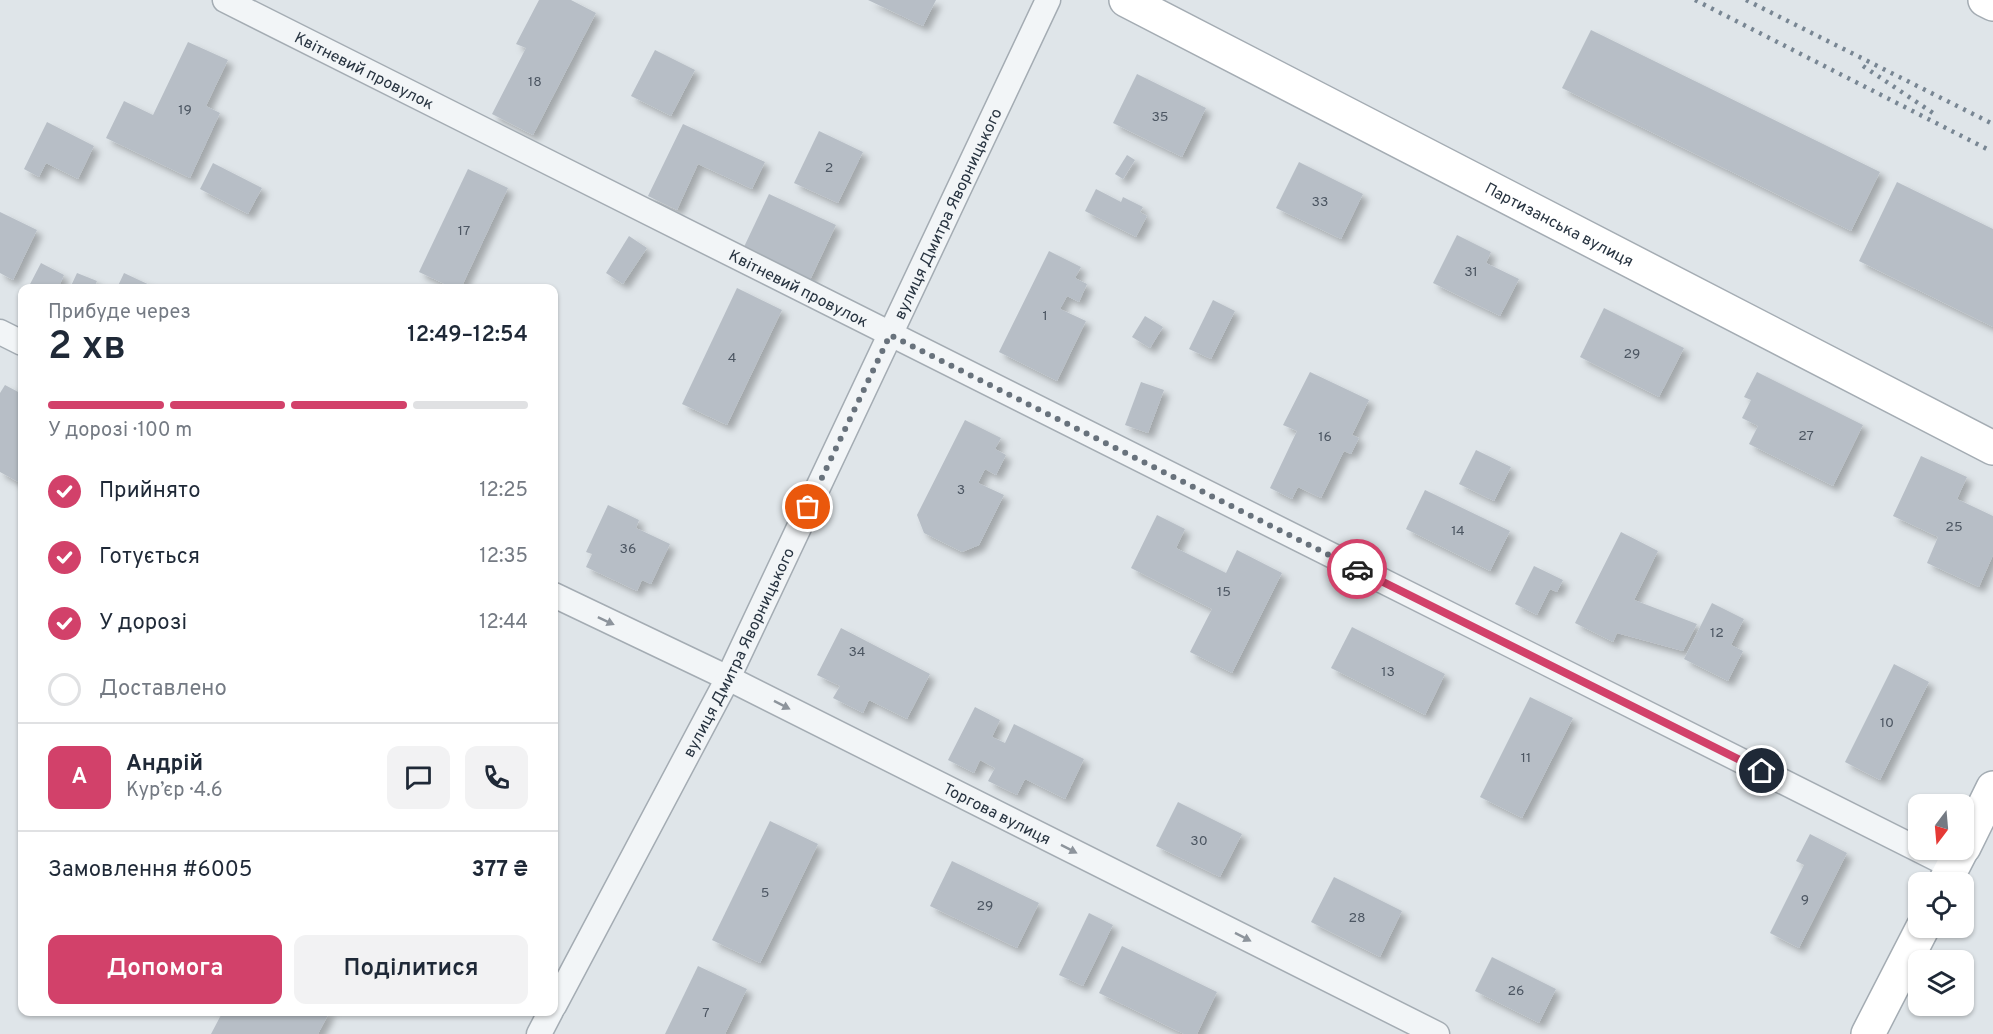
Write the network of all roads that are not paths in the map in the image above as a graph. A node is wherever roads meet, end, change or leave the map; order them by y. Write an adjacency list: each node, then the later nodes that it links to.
1 (225, 0): 7 (street, Квітневий провулок)
2 (1048, 0): 7 (street, вулиця Дмитра Яворницького)
3 (1126, 0): 9 (street, Партизанська вулиця)
4 (1985, 0): 5 (street)
5 (1993, 4)
6 (0, 332): 8 (street)
7 (890, 335): 11 (street, вулиця Дмитра Яворницького); 13 (street, Квітневий провулок)
8 (18, 341)
9 (1993, 448)
10 (558, 598): 11 (street, Торгова вулиця, one-way to 11)
11 (728, 678): 16 (street, вулиця Дмитра Яворницького); 19 (street, Торгова вулиця, one-way to 19)
12 (1993, 788): 14 (street)
13 (1908, 821)
14 (1974, 831)
15 (1917, 938): 20 (street)
16 (558, 998)
17 (548, 1016): 18 (street)
18 (539, 1034)
19 (1437, 1034)
20 (1868, 1034)

